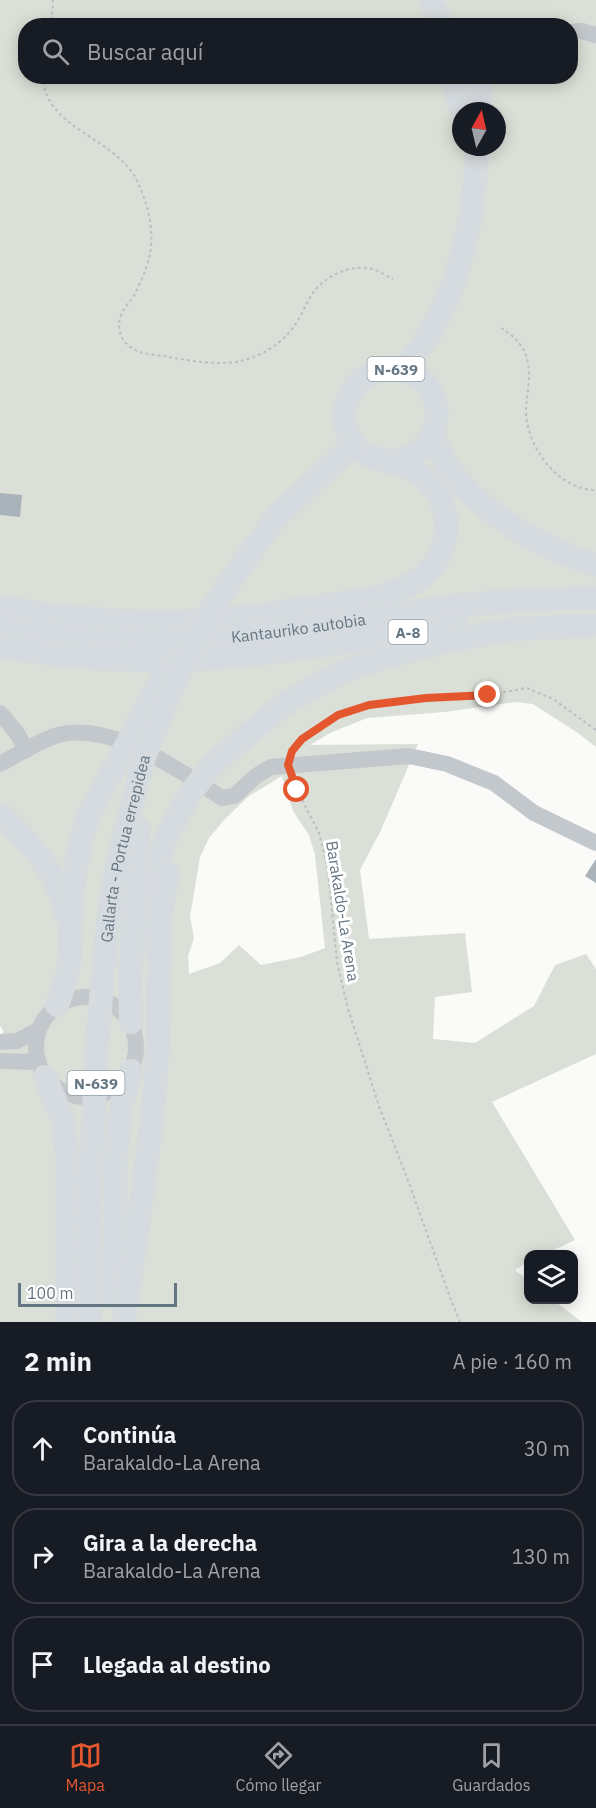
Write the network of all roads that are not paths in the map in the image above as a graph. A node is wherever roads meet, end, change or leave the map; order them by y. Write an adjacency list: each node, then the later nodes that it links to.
1 (417, 0): 3 (highway)
2 (430, 0): 4 (highway)
3 (434, 18)
4 (437, 18)
5 (578, 31): 6 (street)
6 (596, 35)
7 (481, 84): 10 (highway)
8 (458, 86): 9 (highway)
9 (472, 102)
10 (479, 102)
11 (470, 156): 13 (highway, N-639)
12 (477, 156): 13 (highway, N-639)
13 (473, 197): 14 (highway, N-639)
14 (403, 370): 15 (highway, N-639); 16 (highway, N-639)
15 (433, 433): 17 (highway); 18 (highway)
16 (354, 444): 17 (highway); 24 (highway, Gallarta - Portua errepidea / N-639)
17 (386, 461): 24 (highway)
18 (596, 565)
19 (596, 598): 24 (highway, Kantauriko autobia / A-8)
20 (0, 607): 25 (highway)
21 (596, 618): 24 (highway, Kantauriko autobia / A-8)
22 (596, 625): 28 (highway)
23 (0, 626): 25 (highway, Kantauriko autobia / A-8)
24 (220, 632): 25 (highway); 25 (highway, Kantauriko autobia / A-8); 33 (highway); 34 (highway); 43 (highway, Gallarta - Portua errepidea / N-639)
25 (137, 641): 26 (highway, Kantauriko autobia / A-8)
26 (0, 646)
27 (0, 713): 29 (street)
28 (247, 734): 34 (highway); 45 (highway)
29 (27, 750): 30 (street); 32 (street)
30 (4, 761)
31 (0, 814): 33 (highway)
32 (596, 843)
33 (70, 949): 35 (highway)
34 (132, 956): 36 (highway)
35 (57, 1005): 36 (street); 37 (street)
36 (131, 1022): 41 (street)
37 (38, 1030): 38 (street); 40 (street)
38 (0, 1042)
39 (0, 1061): 40 (street)
40 (42, 1069): 41 (street); 42 (highway)
41 (131, 1071): 44 (highway)
42 (67, 1322)
43 (90, 1322)
44 (114, 1322)
45 (124, 1322)

